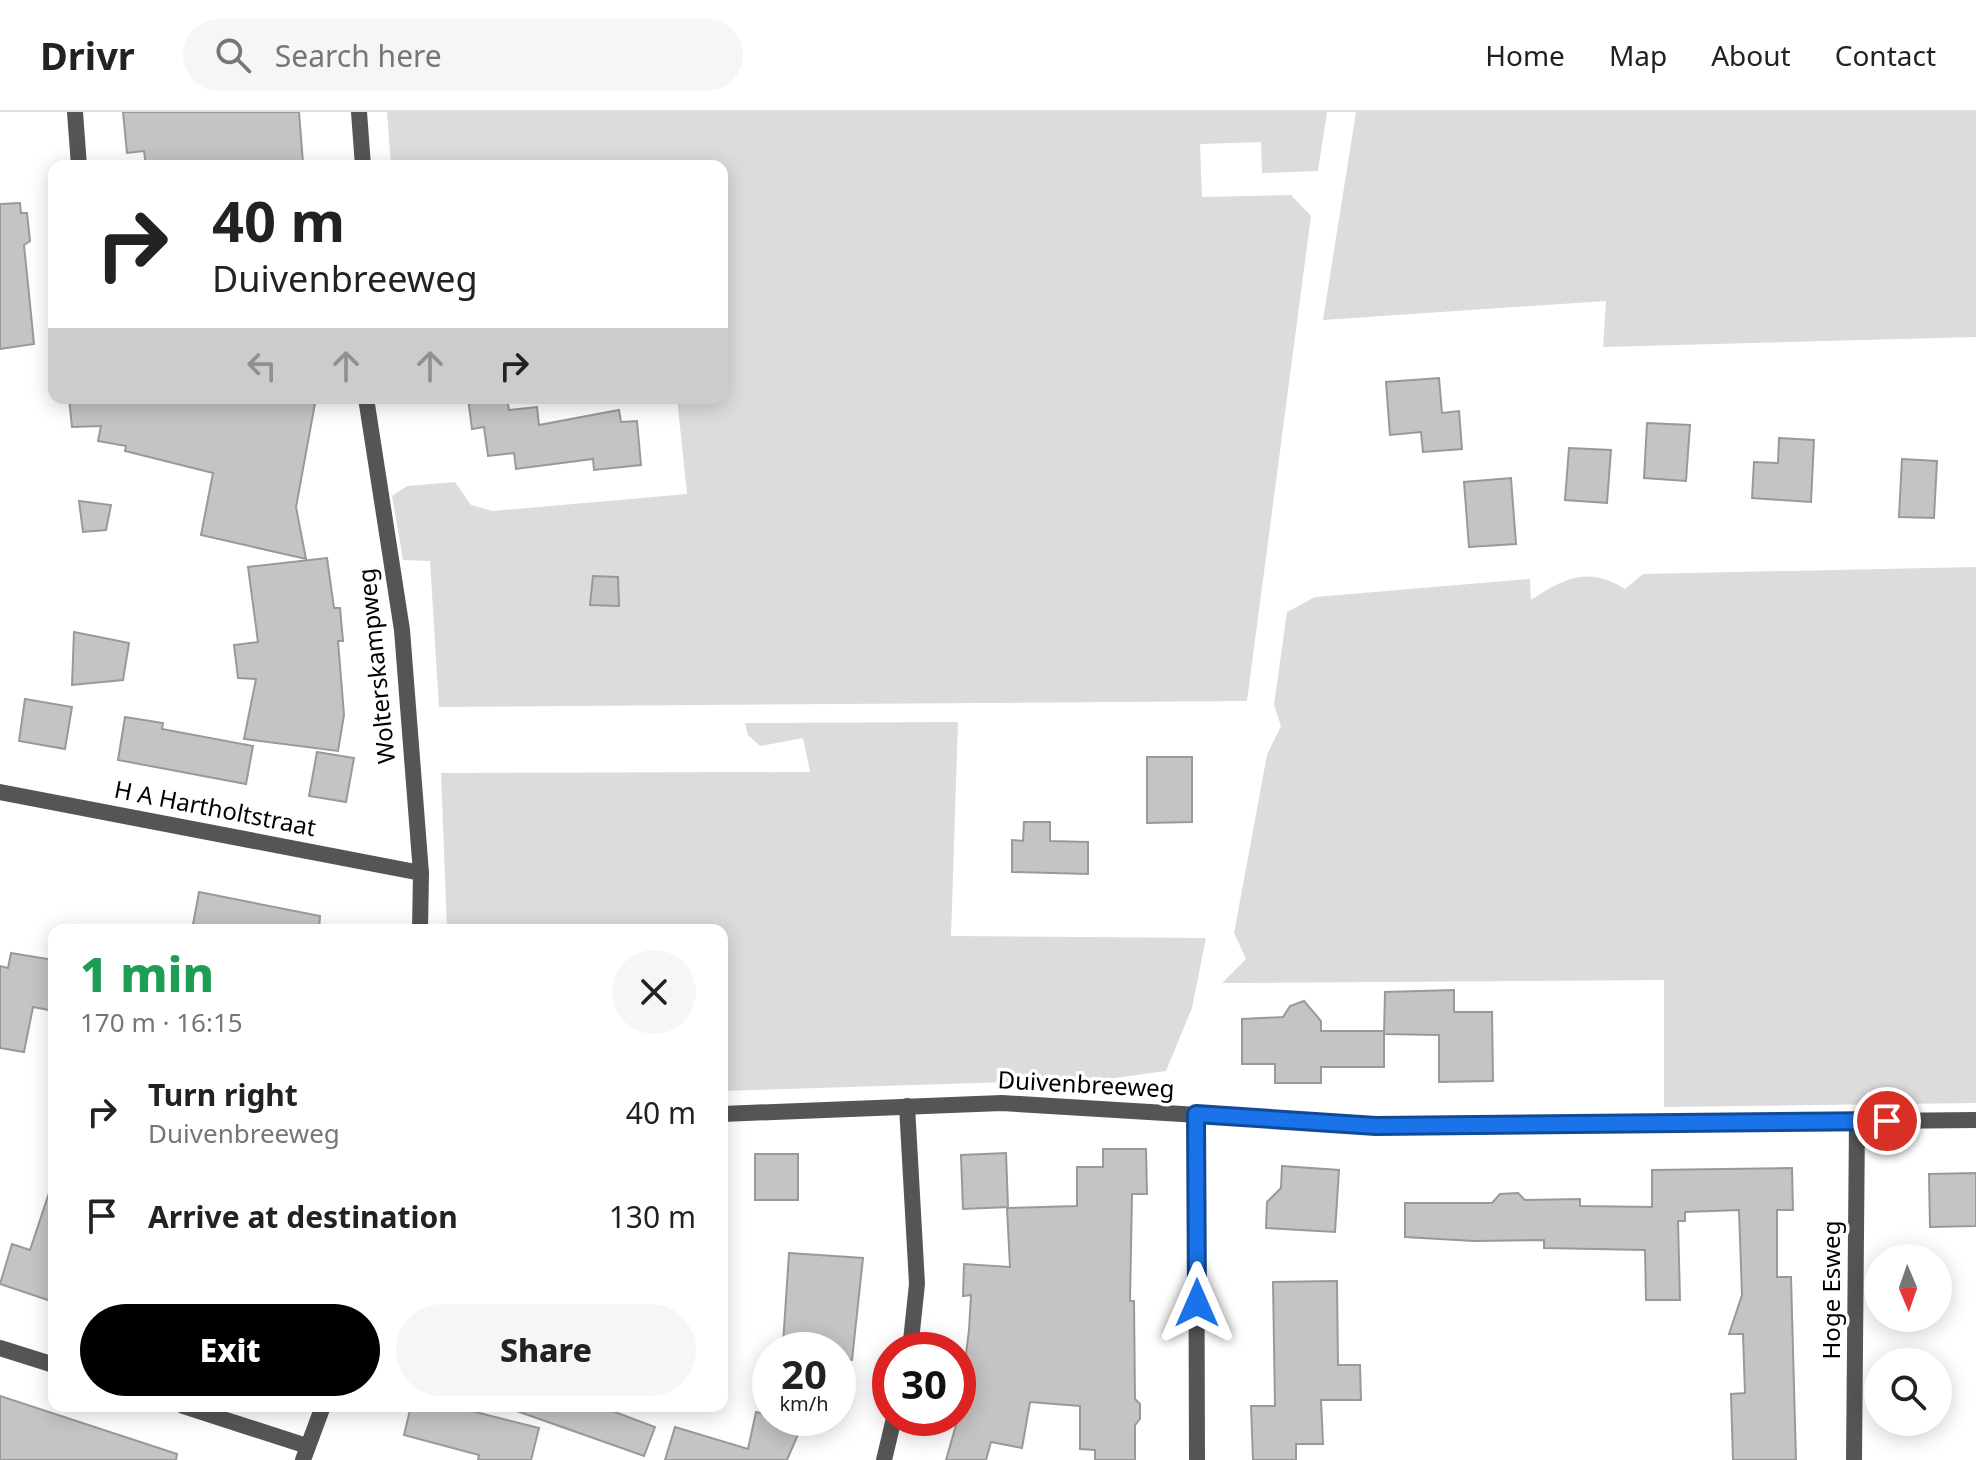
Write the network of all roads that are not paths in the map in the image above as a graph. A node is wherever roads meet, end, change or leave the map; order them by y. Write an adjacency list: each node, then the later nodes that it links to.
1 (75, 112): 3 (street)
2 (359, 112): 4 (street)
3 (79, 160)
4 (363, 160)
5 (367, 404): 7 (street, Wolterskampweg)
6 (0, 792): 7 (street, H A Hartholtstraat)
7 (421, 873): 8 (street, Wolterskampweg)
8 (420, 924)
9 (907, 1106): 10 (street, Duivenbreeweg); 11 (street, Duivenbreeweg); 14 (street)
10 (728, 1114)
11 (1196, 1114): 13 (street, Duivenbreeweg); 22 (street)
12 (1976, 1120): 13 (street, Duivenbreeweg)
13 (1857, 1121): 23 (street, Hoge Esweg)
14 (912, 1332)
15 (0, 1348): 16 (street)
16 (48, 1363)
17 (199, 1412): 20 (street)
18 (321, 1412): 20 (street)
19 (890, 1436): 21 (street)
20 (305, 1453)
21 (884, 1460)
22 (1197, 1460)
23 (1854, 1460)

